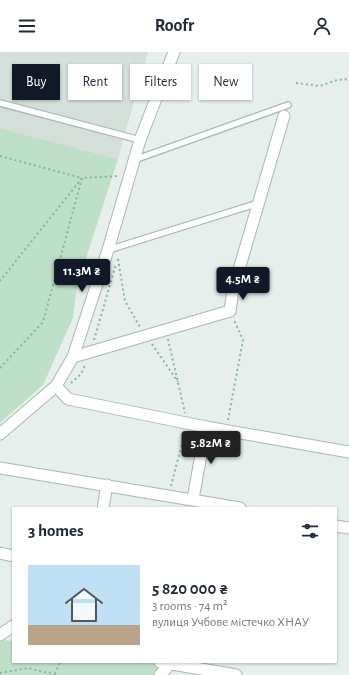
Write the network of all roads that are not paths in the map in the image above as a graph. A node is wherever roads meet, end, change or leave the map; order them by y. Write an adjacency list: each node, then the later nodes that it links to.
1 (174, 52): 5 (street)
2 (0, 103): 5 (lane)
3 (288, 105): 6 (lane)
4 (284, 116): 7 (street)
5 (140, 140): 6 (street)
6 (134, 160): 8 (street)
7 (260, 202): 8 (lane); 9 (street)
8 (108, 250): 9 (street)
9 (73, 357): 10 (street)
10 (56, 386): 11 (street); 12 (street)
11 (206, 427): 13 (street); 16 (street)
12 (0, 434)
13 (349, 452)
14 (0, 468): 15 (street)
15 (107, 485): 16 (street); 17 (street)
16 (193, 499): 18 (street)
17 (103, 507)
18 (235, 507)
19 (337, 526): 20 (street)
20 (349, 528)
21 (0, 553): 22 (street)
22 (12, 556)
23 (12, 627): 24 (street)
24 (0, 635): 25 (street)
25 (12, 637)
26 (172, 663): 27 (street); 28 (street)
27 (160, 675)
28 (236, 675)

